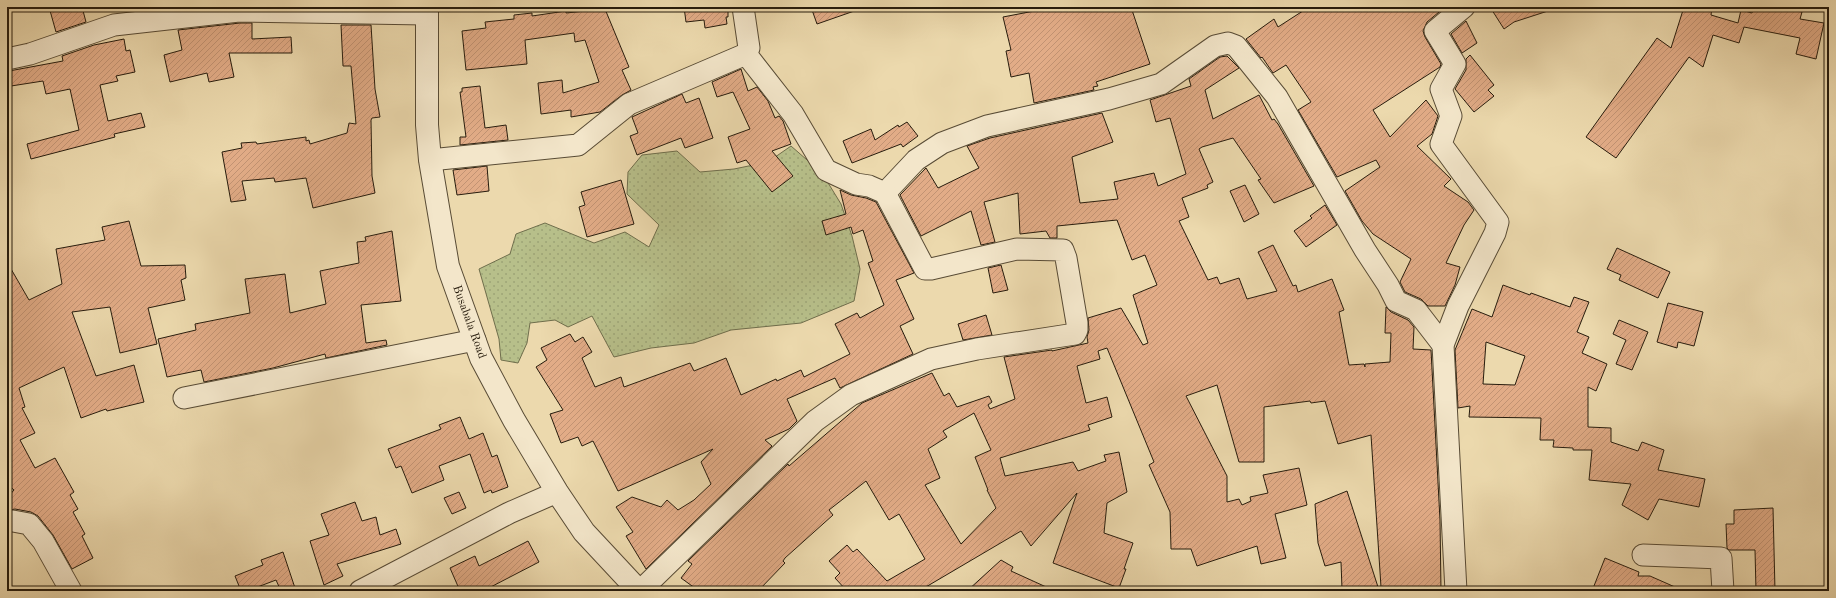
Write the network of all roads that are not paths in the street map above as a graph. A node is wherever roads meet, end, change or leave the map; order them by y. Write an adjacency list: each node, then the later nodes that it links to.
1 (743, 7): 4 (street)
2 (1464, 7): 9 (street)
3 (426, 11): 5 (street); 6 (street, Busabala Road)
4 (746, 54): 6 (street); 7 (street)
5 (7, 58)
6 (430, 160): 8 (street, Busabala Road)
7 (885, 193): 9 (street); 16 (street)
8 (475, 340): 10 (street); 11 (street, Busabala Road)
9 (1443, 346): 17 (street)
10 (184, 398)
11 (557, 492): 15 (street); 16 (street, Busabala Road)
12 (13, 521): 14 (street)
13 (1643, 555): 18 (street)
14 (71, 591)
15 (360, 591)
16 (639, 591)
17 (1456, 591)
18 (1723, 591)

